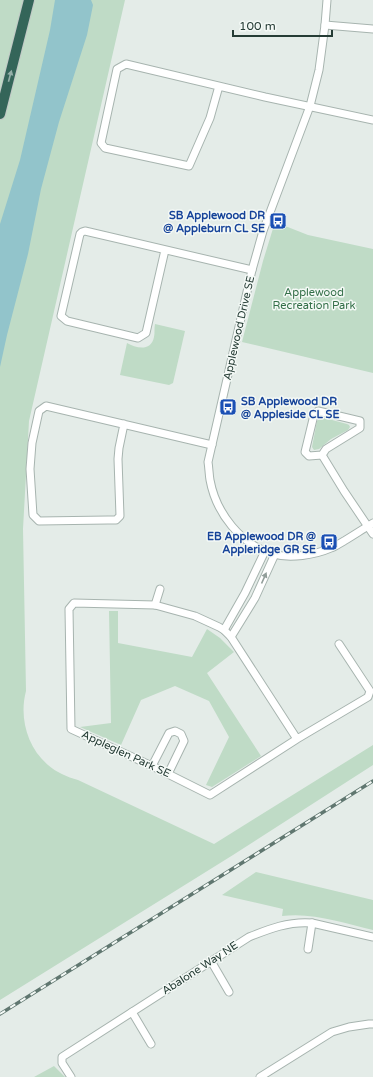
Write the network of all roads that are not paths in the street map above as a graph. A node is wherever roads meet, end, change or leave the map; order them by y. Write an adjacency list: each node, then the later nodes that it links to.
1 (30, 0): 7 (highway, one-way to 1)
2 (327, 0): 3 (street, Applewood Drive SE)
3 (325, 25): 4 (street); 6 (street, Applewood Drive SE)
4 (373, 28)
5 (219, 86): 5 (street); 6 (street)
6 (310, 106): 8 (street); 10 (street, Applewood Drive SE)
7 (0, 114)
8 (373, 120)
9 (165, 250): 9 (street); 10 (street)
10 (252, 270): 12 (street, Applewood Drive SE)
11 (124, 424): 11 (street); 12 (street)
12 (212, 445): 16 (street, Applewood Drive SE)
13 (322, 455): 13 (street); 14 (street)
14 (370, 525): 15 (street); 17 (street, Applewood Drive SE)
15 (373, 534)
16 (265, 551): 17 (street, Applewood Drive SE); 19 (street)
17 (275, 554): 20 (street, one-way to 17)
18 (160, 589): 21 (street)
19 (245, 593): 20 (street); 22 (street)
20 (255, 598): 23 (street)
21 (155, 605): 22 (street, Appleglen Park SE); 26 (street, Appleglen Park SE)
22 (224, 630): 23 (street, Appleglen Park SE)
23 (231, 636): 25 (street, Appleglen Park SE)
24 (339, 644): 25 (street)
25 (297, 739): 27 (street, Appleglen Park SE)
26 (152, 766): 27 (street, Appleglen Park SE); 27 (street)
27 (168, 774)
28 (312, 923): 29 (street, Abalone Way NE); 30 (street); 31 (street, Abalone Way NE)
29 (373, 937)
30 (308, 948)
31 (211, 961): 32 (street); 33 (street, Abalone Way NE)
32 (229, 992)
33 (132, 1012): 35 (street); 36 (street, Abalone Way NE)
34 (373, 1024): 37 (street)
35 (152, 1044)
36 (71, 1077)
37 (260, 1077)

